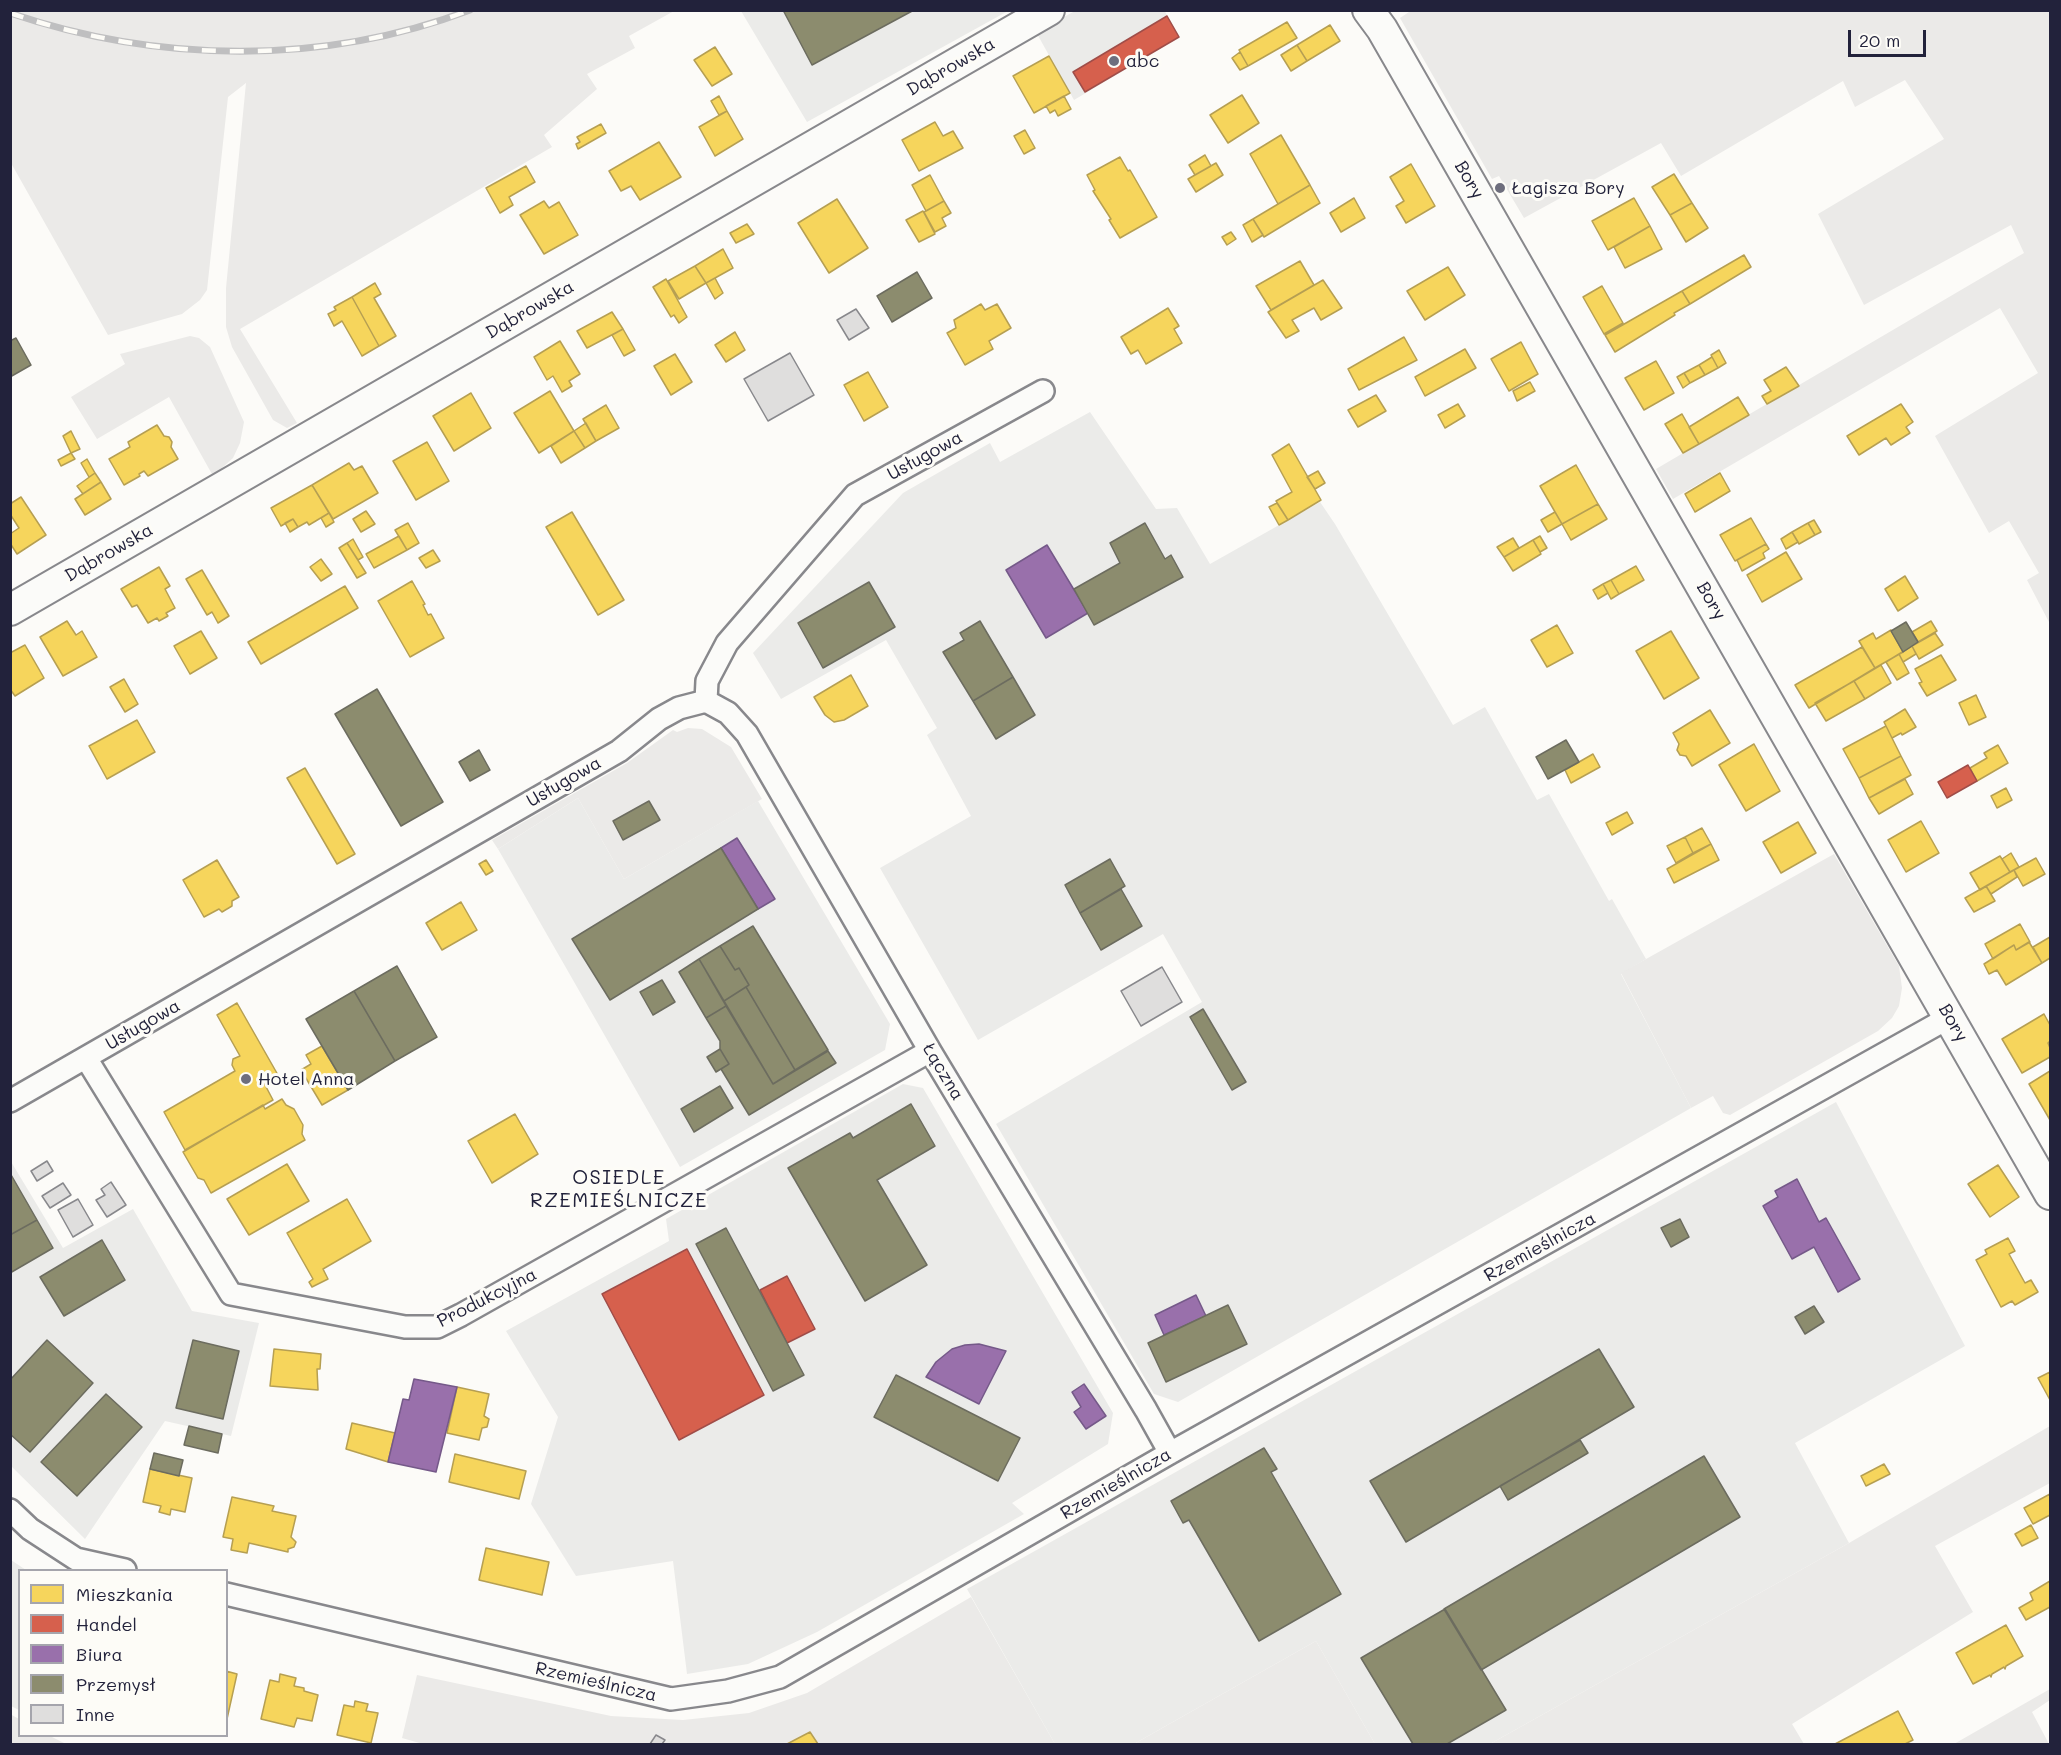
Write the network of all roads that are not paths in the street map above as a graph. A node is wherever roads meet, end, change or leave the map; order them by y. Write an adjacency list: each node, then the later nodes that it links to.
1 (1049, 10): 4 (street, Dąbrowska)
2 (1368, 10): 6 (street, Bory)
3 (1043, 392): 5 (street, Usługowa)
4 (10, 610)
5 (706, 701): 7 (street, Łączna); 8 (street, Usługowa)
6 (1950, 1017): 10 (street, Bory); 11 (street, Rzemieślnicza)
7 (930, 1051): 8 (street, Produkcyjna); 11 (street, Łączna)
8 (86, 1058): 9 (street, Usługowa)
9 (10, 1101)
10 (2050, 1194)
11 (1170, 1453): 14 (street, Rzemieślnicza)
12 (10, 1509): 13 (street)
13 (121, 1569)
14 (228, 1594)

